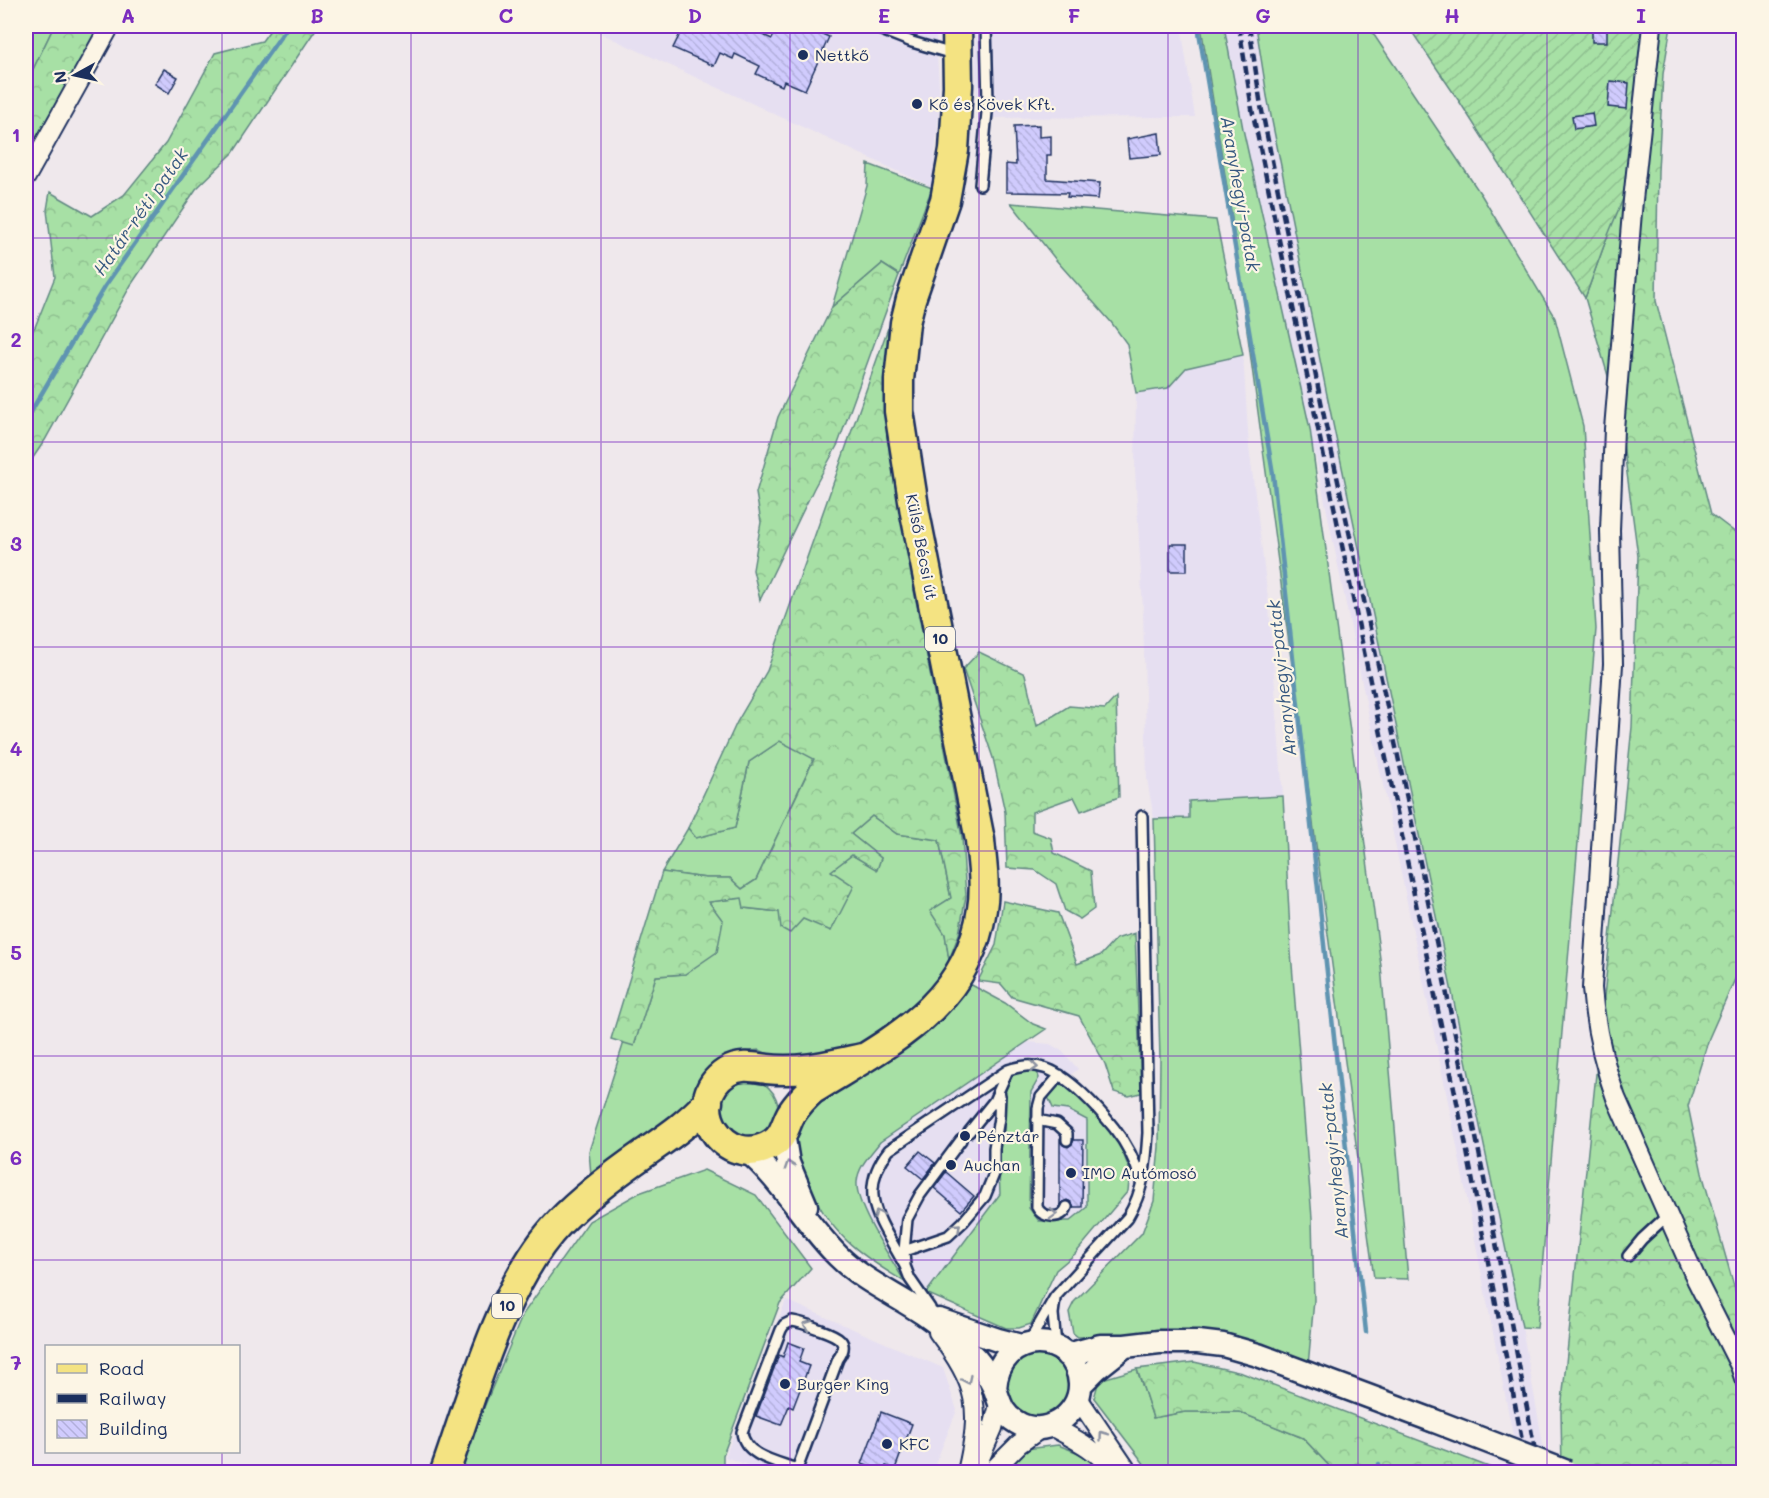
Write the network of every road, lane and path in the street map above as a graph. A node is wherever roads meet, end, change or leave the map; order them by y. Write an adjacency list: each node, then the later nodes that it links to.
1 (110, 26): 7 (street)
2 (871, 26): 6 (lane)
3 (957, 26): 6 (main road, Külső Bécsi út / 10)
4 (986, 26): 8 (lane)
5 (1652, 26): 25 (street)
6 (958, 56): 10 (main road, Külső Bécsi út / 10)
7 (26, 177)
8 (980, 185)
9 (1142, 816): 23 (lane)
10 (862, 1058): 11 (main road, 10); 17 (main road, 10)
11 (765, 1069): 15 (main road, 10); 17 (main road)
12 (1008, 1070): 13 (lane, one-way to 13); 14 (lane); 29 (lane, one-way to 12)
13 (1060, 1076): 16 (lane); 23 (lane)
14 (1000, 1084): 18 (lane); 27 (lane, one-way to 14)
15 (708, 1102): 21 (main road); 22 (main road, 10)
16 (1036, 1120): 20 (lane); 24 (lane, one-way to 24)
17 (787, 1124): 21 (main road, 10); 26 (street, one-way to 17)
18 (969, 1132)
19 (961, 1140): 27 (lane)
20 (1068, 1140)
21 (734, 1146): 22 (main road, 10); 26 (street)
22 (620, 1173): 40 (main road, 10)
23 (1143, 1185): 30 (lane)
24 (1067, 1207)
25 (1668, 1215): 28 (lane); 35 (street)
26 (819, 1234): 31 (street)
27 (904, 1251): 29 (lane)
28 (1628, 1256)
29 (905, 1266): 31 (lane)
30 (1055, 1296): 32 (lane); 34 (lane)
31 (933, 1317): 32 (street); 37 (street); 41 (street, one-way to 41)
32 (1024, 1345): 34 (street); 37 (street)
33 (1125, 1346): 34 (street); 36 (street); 46 (street, bridge)
34 (1062, 1351): 36 (street)
35 (1743, 1378)
36 (1079, 1391): 38 (street); 45 (street, one-way to 36)
37 (997, 1397): 38 (street); 42 (street)
38 (1045, 1427): 43 (street); 44 (street)
39 (796, 1471): 39 (lane, one-way to 39)
40 (446, 1473)
41 (968, 1473)
42 (973, 1473)
43 (991, 1473)
44 (1114, 1473)
45 (1128, 1473)
46 (1567, 1473)

